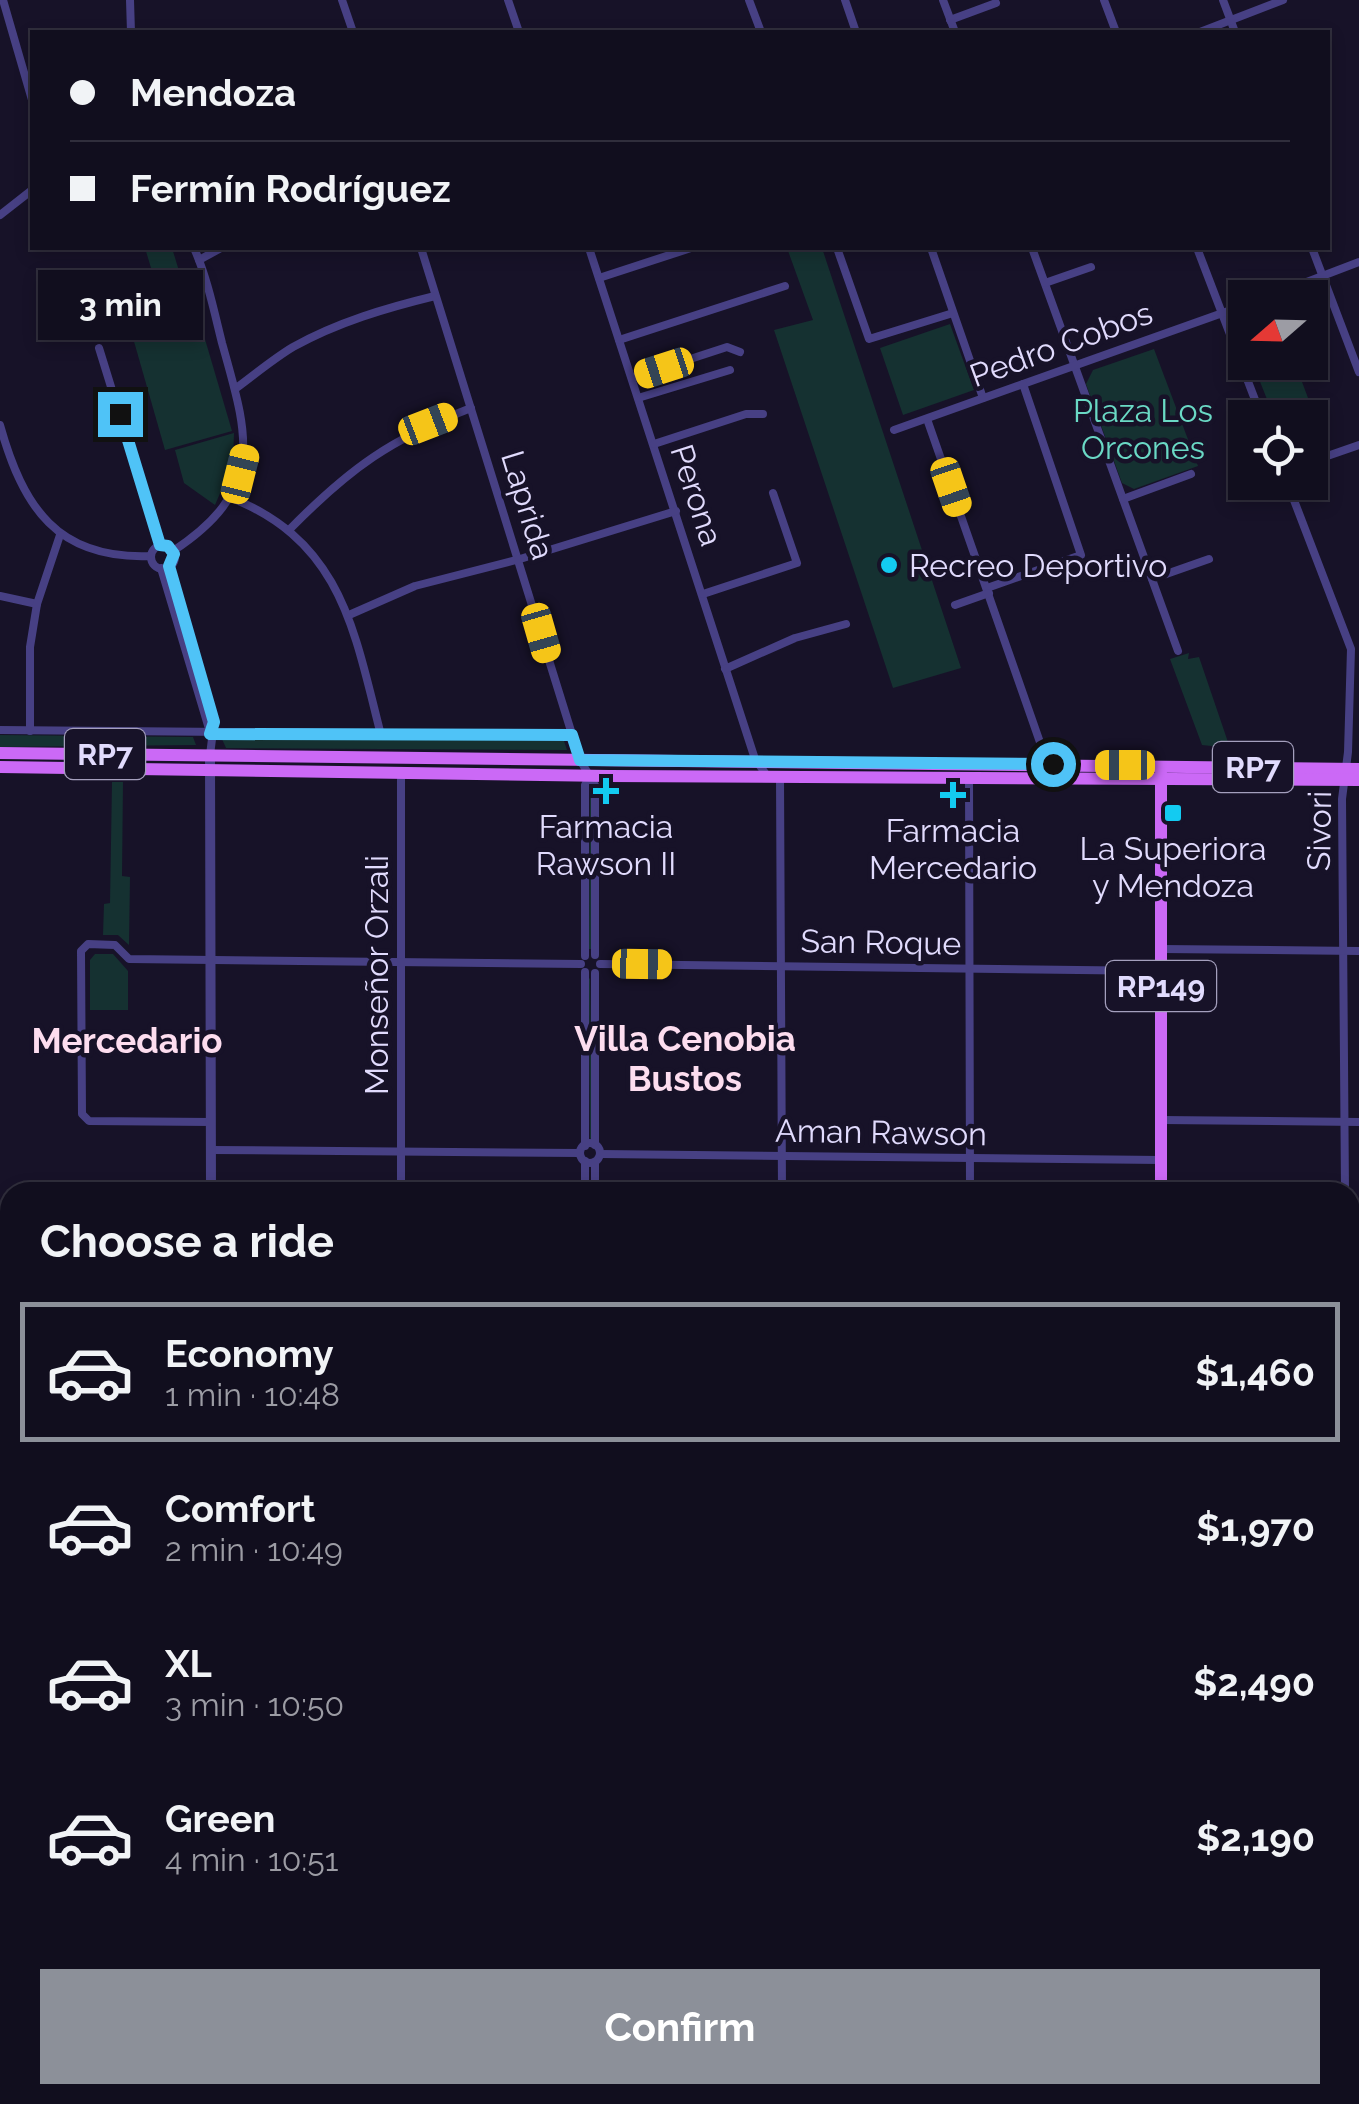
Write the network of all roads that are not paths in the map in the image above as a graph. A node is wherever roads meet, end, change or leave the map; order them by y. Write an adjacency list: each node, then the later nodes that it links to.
1 (3, 0): 23 (street)
2 (130, 0): 14 (street)
3 (342, 0): 15 (street)
4 (750, 0): 17 (street)
5 (845, 0): 18 (street)
6 (943, 0): 12 (street)
7 (1104, 0): 20 (street)
8 (1223, 0): 13 (street)
9 (1283, 0): 13 (street)
10 (512, 1): 16 (street)
11 (996, 3): 12 (street)
12 (950, 20): 19 (street)
13 (1230, 21): 21 (street); 22 (street)
14 (131, 30)
15 (353, 30)
16 (519, 30)
17 (760, 30)
18 (855, 30)
19 (953, 30)
20 (1115, 30)
21 (1205, 30)
22 (1234, 30)
23 (30, 93)
24 (30, 192): 25 (street)
25 (0, 215)
26 (195, 250): 36 (street)
27 (217, 250): 36 (street)
28 (422, 250): 44 (street, Laprida)
29 (590, 250): 40 (street, Perona)
30 (686, 250): 40 (street)
31 (838, 250): 46 (street)
32 (932, 250): 46 (street)
33 (1033, 250): 42 (street)
34 (1198, 250): 47 (street)
35 (1313, 250): 39 (street)
36 (199, 260): 56 (street)
37 (1359, 262): 39 (street)
38 (1092, 268): 42 (street)
39 (1322, 277): 41 (street); 53 (street)
40 (599, 278): 48 (street, Perona)
41 (1314, 280)
42 (1045, 283): 51 (street)
43 (785, 286): 48 (street)
44 (436, 296): 56 (street); 60 (street, Laprida)
45 (1228, 311): 47 (street, Pedro Cobos)
46 (954, 312): 58 (street)
47 (1222, 313): 51 (street, Pedro Cobos); 59 (street)
48 (620, 340): 54 (street, Perona)
49 (99, 348): 77 (street)
50 (740, 352): 54 (street)
51 (1075, 366): 55 (street, Pedro Cobos); 72 (street)
52 (730, 370): 57 (street)
53 (1359, 372)
54 (632, 378): 57 (street, Perona)
55 (1023, 384): 58 (street, Pedro Cobos); 84 (street)
56 (235, 390): 71 (street)
57 (638, 398): 65 (street, Perona)
58 (983, 398): 62 (street, Pedro Cobos)
59 (1255, 400)
60 (471, 408): 75 (street); 81 (street, Laprida)
61 (763, 414): 65 (street)
62 (927, 419): 64 (street, Pedro Cobos); 84 (street)
63 (0, 425): 67 (street)
64 (894, 430)
65 (654, 444): 74 (street, Perona)
66 (1359, 444): 68 (street)
67 (4, 450): 76 (street)
68 (1328, 455)
69 (1191, 474): 72 (street)
70 (773, 493): 85 (street)
71 (230, 497): 75 (street); 78 (street)
72 (1123, 499): 83 (street)
73 (1293, 500): 91 (street, Sivori)
74 (676, 512): 81 (street); 85 (street, Perona)
75 (290, 529): 89 (street)
76 (60, 535): 79 (street); 87 (street)
77 (160, 545): 78 (street); 79 (street)
78 (173, 551): 82 (street)
79 (151, 556): 82 (street)
80 (1209, 559): 83 (street)
81 (520, 560): 89 (street); 98 (street, Laprida)
82 (165, 567): 96 (street)
83 (1152, 580): 92 (street)
84 (988, 591): 88 (street); 99 (street)
85 (703, 594): 93 (street, Perona)
86 (0, 596): 87 (street)
87 (37, 604): 95 (street)
88 (955, 605)
89 (349, 614): 97 (street)
90 (846, 624): 93 (street)
91 (1355, 648): 110 (street, Sivori)
92 (1178, 651)
93 (724, 668): 102 (street, Perona)
94 (0, 730): 95 (street)
95 (30, 731): 96 (street)
96 (210, 734): 97 (street); 103 (street)
97 (382, 735): 98 (street)
98 (572, 735): 101 (street, Laprida)
99 (1042, 748): 104 (street); 105 (street)
100 (0, 753): 103 (main road, RP7)
101 (580, 760): 102 (main road, RP7); 106 (main road, RP7); 111 (street, Laprida)
102 (754, 761): 112 (main road, RP7); 113 (street)
103 (210, 762): 106 (main road, RP7); 108 (main road, RP7); 120 (street)
104 (1034, 764): 105 (main road, RP7); 109 (main road, RP7); 114 (street)
105 (1053, 764): 107 (main road, RP7); 115 (street)
106 (401, 765): 111 (main road, RP7); 121 (street, Monseñor Orzali)
107 (1161, 765): 110 (main road, RP7); 116 (main road, RP149)
108 (0, 768)
109 (969, 771): 112 (main road, RP7); 112 (main road, RP7); 114 (main road, RP7); 124 (street)
110 (1352, 774): 116 (main road, RP7); 118 (street, Sivori)
111 (590, 776): 113 (main road, RP7); 122 (street, Laprida)
112 (779, 776): 113 (main road, RP7); 123 (street)
113 (737, 777)
114 (1026, 779): 115 (main road, RP7)
115 (1064, 779): 116 (main road, RP7)
116 (1161, 780): 117 (main road, RP149)
117 (1161, 949): 118 (street); 125 (main road, RP149)
118 (1343, 951): 119 (street); 128 (street, Sivori)
119 (1359, 951)
120 (210, 960): 121 (street, San Roque); 127 (street); 127 (street, San Roque)
121 (401, 962): 122 (street, San Roque); 131 (street, Monseñor Orzali)
122 (590, 964): 123 (street, San Roque); 132 (street, Laprida); 133 (street, Laprida)
123 (781, 966): 124 (street, San Roque); 134 (street)
124 (970, 968): 125 (street, San Roque); 135 (street)
125 (1161, 971): 126 (main road, RP149)
126 (1161, 1120): 128 (street); 136 (main road, RP149)
127 (210, 1122): 130 (street)
128 (1344, 1122): 129 (street); 144 (street, Sivori)
129 (1359, 1122)
130 (210, 1150): 131 (street); 137 (street)
131 (401, 1152): 132 (street); 138 (street, Monseñor Orzali)
132 (583, 1153): 133 (street); 133 (street); 139 (street, Laprida)
133 (597, 1154): 134 (street, Aman Rawson); 140 (street, Laprida)
134 (782, 1156): 135 (street, Aman Rawson); 141 (street)
135 (970, 1158): 136 (street, Aman Rawson); 142 (street)
136 (1161, 1160): 143 (main road, RP149)
137 (210, 1182)
138 (401, 1182)
139 (584, 1182)
140 (596, 1182)
141 (782, 1182)
142 (970, 1182)
143 (1161, 1182)
144 (1345, 1182)

